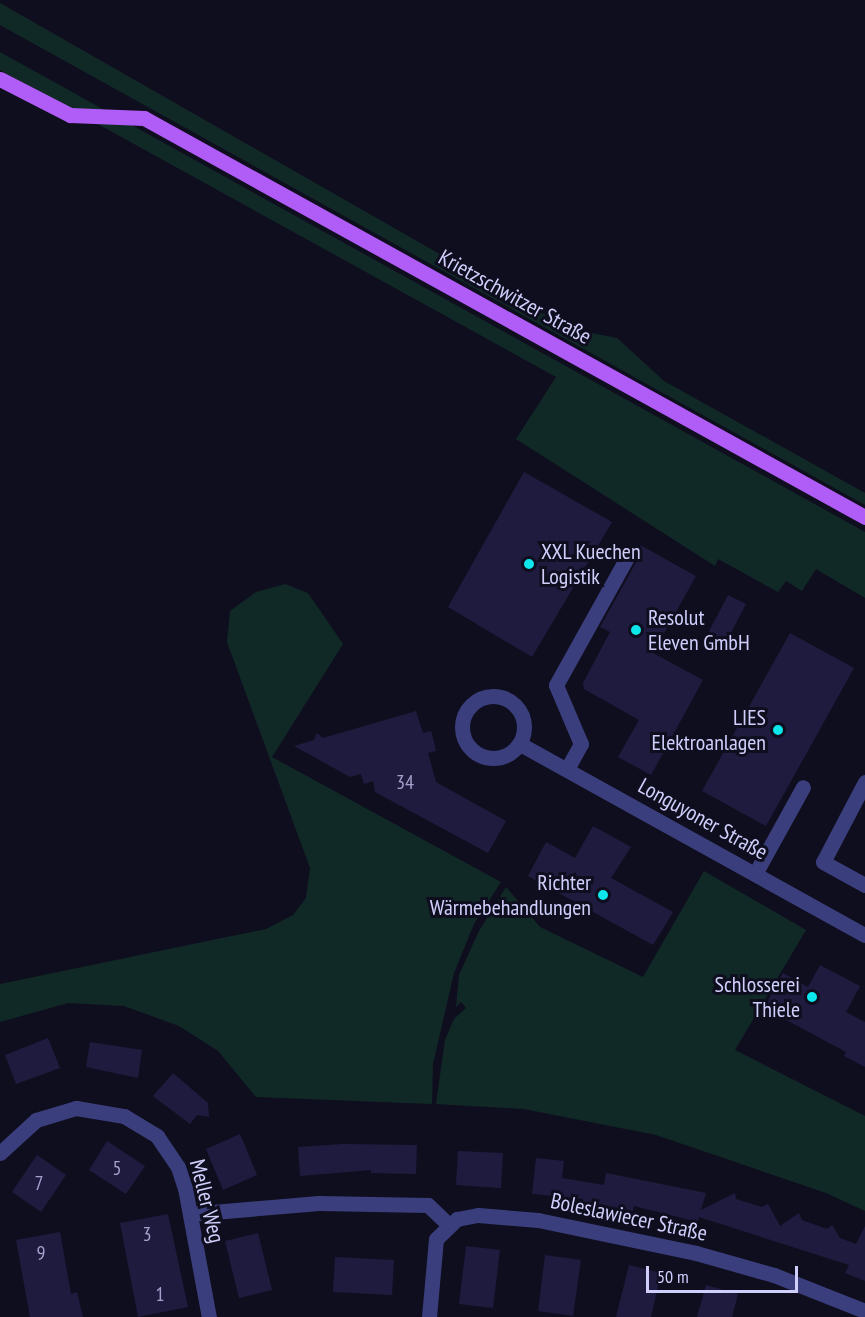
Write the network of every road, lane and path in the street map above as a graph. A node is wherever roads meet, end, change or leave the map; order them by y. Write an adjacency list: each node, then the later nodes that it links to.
1 (0, 79): 2 (main road, Krietzschwitzer Straße)
2 (865, 517)
3 (629, 554): 5 (street)
4 (520, 744): 4 (street); 5 (street, Longuyoner Straße)
5 (567, 770): 8 (street, Longuyoner Straße)
6 (865, 782): 9 (street)
7 (803, 788): 8 (street)
8 (755, 874): 10 (street, Longuyoner Straße)
9 (865, 885)
10 (865, 934)
11 (0, 1153): 12 (street, Meller Weg)
12 (190, 1214): 13 (street); 15 (street, Meller Weg)
13 (448, 1224): 14 (street, Boleslawiecer Straße); 16 (street)
14 (865, 1311)
15 (209, 1317)
16 (429, 1317)

